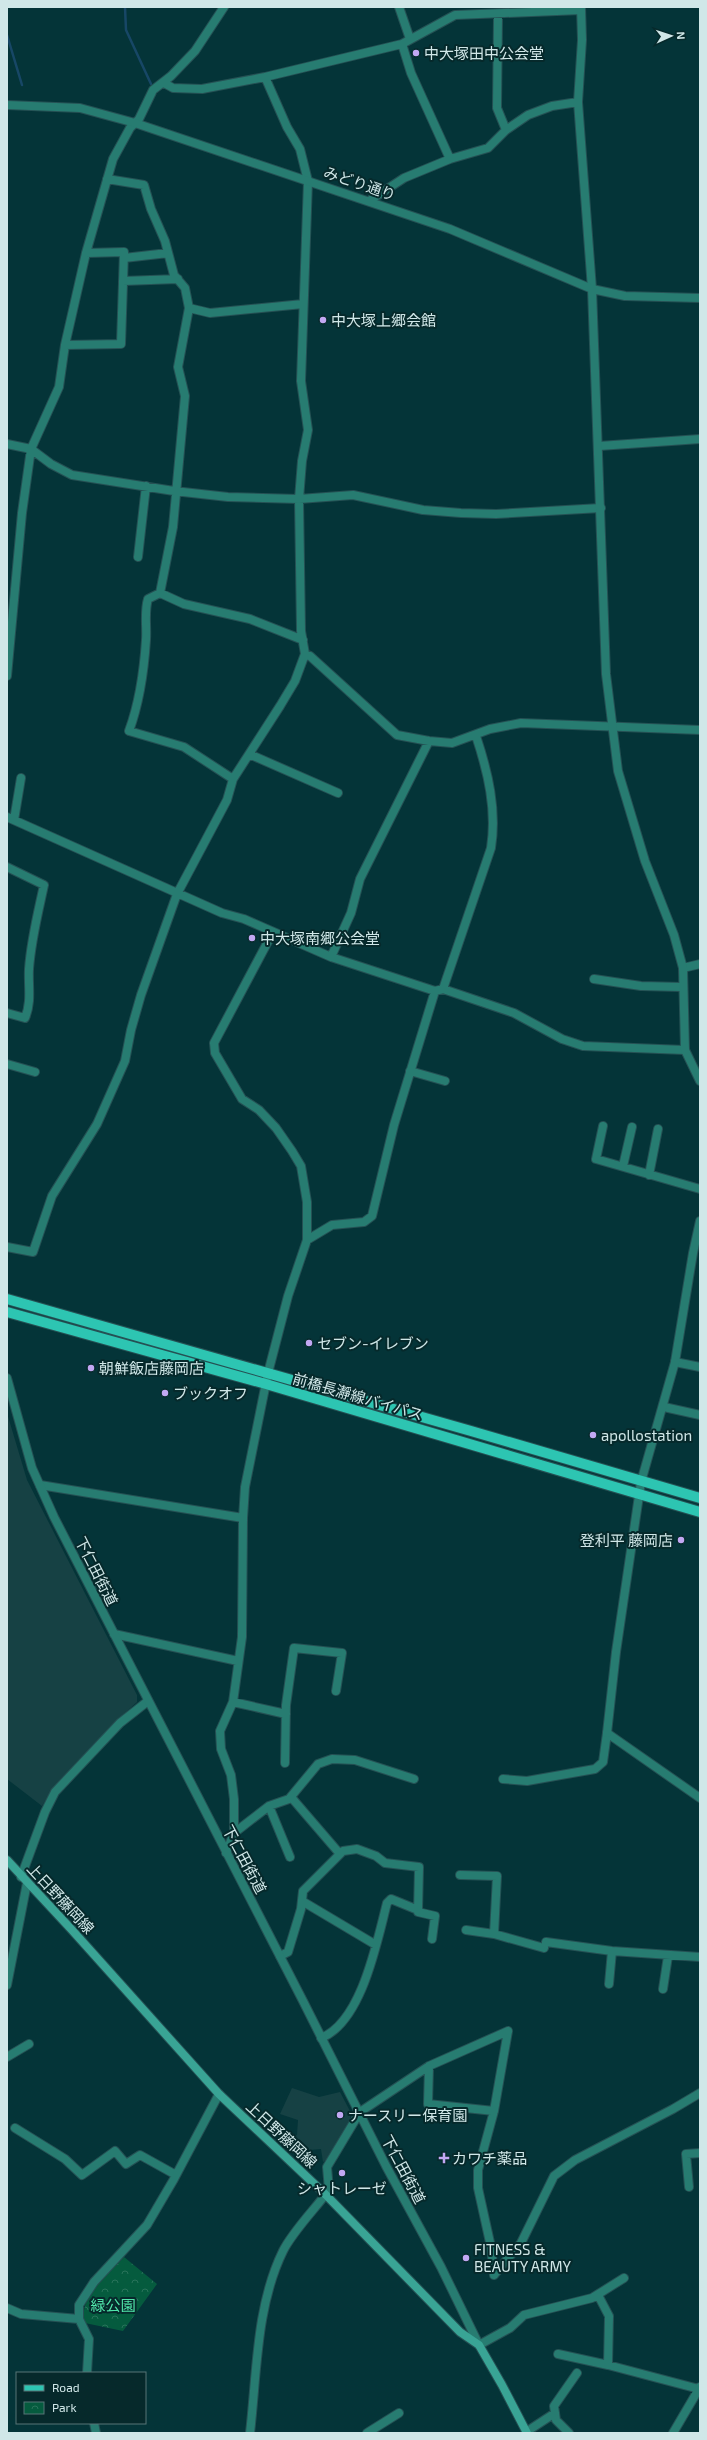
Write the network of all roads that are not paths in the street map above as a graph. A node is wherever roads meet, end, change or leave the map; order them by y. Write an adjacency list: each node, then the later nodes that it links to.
1 (224, 7): 8 (street)
2 (399, 7): 5 (street)
3 (581, 8): 4 (street); 9 (street)
4 (498, 15): 5 (street); 12 (street)
5 (410, 39): 6 (street)
6 (402, 44): 7 (street); 13 (street)
7 (265, 77): 8 (street); 15 (street)
8 (164, 83): 11 (street)
9 (578, 102): 12 (street); 22 (street)
10 (7, 105): 11 (street, みどり通り)
11 (135, 123): 14 (street); 15 (street, みどり通り)
12 (506, 130): 13 (street)
13 (450, 159): 16 (street)
14 (107, 179): 17 (street); 18 (street)
15 (308, 180): 16 (street, みどり通り); 24 (street)
16 (369, 201): 22 (street, みどり通り)
17 (86, 253): 19 (street); 26 (street)
18 (168, 253): 19 (street); 20 (street)
19 (124, 258): 21 (street)
20 (178, 279): 21 (street); 25 (street)
21 (123, 281): 26 (street)
22 (592, 289): 23 (street, みどり通り); 29 (street)
23 (700, 298)
24 (303, 304): 25 (street); 33 (street)
25 (189, 308): 32 (street)
26 (65, 345): 30 (street)
27 (700, 439): 29 (street)
28 (7, 444): 30 (street)
29 (599, 446): 34 (street)
30 (31, 449): 31 (street); 39 (street)
31 (146, 486): 32 (street); 35 (street)
32 (174, 491): 33 (street); 36 (street)
33 (299, 499): 34 (street); 37 (street)
34 (601, 508): 40 (street)
35 (138, 556)
36 (160, 593): 37 (street); 46 (street)
37 (303, 640): 38 (street)
38 (305, 654): 43 (street); 44 (street)
39 (7, 676)
40 (614, 727): 41 (street); 42 (street); 54 (street)
41 (700, 730)
42 (476, 736): 43 (street); 57 (street)
43 (429, 741): 52 (street)
44 (249, 754): 46 (street); 47 (street)
45 (21, 778): 48 (street)
46 (232, 779): 50 (street)
47 (338, 793)
48 (10, 819): 50 (street)
49 (7, 867): 58 (street)
50 (177, 894): 51 (street); 73 (street)
51 (273, 932): 52 (street); 72 (street)
52 (331, 957): 57 (street)
53 (700, 964): 54 (street)
54 (683, 968): 56 (street)
55 (594, 978): 56 (street)
56 (682, 987): 59 (street)
57 (439, 990): 59 (street); 61 (street)
58 (7, 1013)
59 (685, 1050): 64 (street)
60 (7, 1064): 62 (street)
61 (410, 1071): 63 (street); 72 (street)
62 (35, 1072)
63 (445, 1081)
64 (700, 1081)
65 (603, 1126): 68 (street)
66 (632, 1127): 68 (street)
67 (658, 1129): 69 (street)
68 (623, 1166): 69 (street)
69 (649, 1175): 70 (street)
70 (700, 1189)
71 (700, 1221): 76 (street)
72 (307, 1240): 78 (street)
73 (7, 1247)
74 (7, 1299): 78 (main road, 前橋長瀞線バイパス)
75 (7, 1312): 80 (main road, 前橋長瀞線バイパス)
76 (675, 1362): 77 (street); 81 (street)
77 (700, 1367)
78 (268, 1373): 80 (street); 83 (main road, 前橋長瀞線バイパス)
79 (7, 1378): 84 (street, 下仁田街道)
80 (266, 1384): 85 (main road, 前橋長瀞線バイパス); 88 (street)
81 (664, 1407): 82 (street); 83 (street)
82 (700, 1415)
83 (641, 1482): 85 (street); 86 (main road, 前橋長瀞線バイパス)
84 (40, 1485): 88 (street); 89 (street, 下仁田街道)
85 (639, 1495): 87 (main road, 前橋長瀞線バイパス); 95 (street)
86 (700, 1498)
87 (700, 1512)
88 (243, 1518): 90 (street)
89 (114, 1634): 90 (street); 92 (street, 下仁田街道)
90 (238, 1661): 93 (street)
91 (336, 1691): 94 (street)
92 (148, 1701): 103 (street, 下仁田街道); 108 (street)
93 (233, 1702): 94 (street); 102 (street)
94 (286, 1714): 96 (street)
95 (607, 1733): 98 (street); 100 (street)
96 (285, 1763)
97 (414, 1779): 99 (street)
98 (503, 1780)
99 (291, 1797): 101 (street); 104 (street)
100 (700, 1798)
101 (269, 1806): 102 (street); 105 (street)
102 (234, 1833): 103 (street)
103 (226, 1853): 117 (street, 下仁田街道)
104 (340, 1854): 110 (street); 111 (street)
105 (290, 1857)
106 (7, 1860): 108 (main road, 上日野藤岡線)
107 (460, 1875): 113 (street)
108 (21, 1877): 109 (main road, 上日野藤岡線)
109 (27, 1883): 121 (street); 128 (main road, 上日野藤岡線)
110 (302, 1900): 115 (street); 117 (street)
111 (418, 1910): 114 (street); 115 (street)
112 (466, 1930): 113 (street)
113 (494, 1934): 116 (street)
114 (432, 1939)
115 (376, 1945): 123 (street)
116 (612, 1951): 118 (street); 120 (street)
117 (280, 1956): 123 (street, 下仁田街道)
118 (668, 1956): 119 (street); 122 (street)
119 (700, 1957)
120 (609, 1984)
121 (7, 1986)
122 (663, 1989)
123 (321, 2038): 130 (street, 下仁田街道)
124 (29, 2044): 125 (street)
125 (7, 2057)
126 (429, 2066): 129 (street); 129 (street); 130 (street)
127 (700, 2093): 129 (street)
128 (219, 2094): 133 (street); 135 (main road, 上日野藤岡線)
129 (494, 2111)
130 (360, 2112): 135 (street); 140 (street, 下仁田街道)
131 (15, 2128): 133 (street)
132 (700, 2154): 134 (street)
133 (176, 2175): 139 (street)
134 (689, 2187)
135 (326, 2195): 140 (main road, 上日野藤岡線); 149 (street)
136 (624, 2278): 137 (street)
137 (598, 2295): 140 (street); 142 (street)
138 (7, 2308): 139 (street)
139 (80, 2318): 143 (street)
140 (478, 2345): 148 (main road, 上日野藤岡線)
141 (558, 2354): 142 (street)
142 (608, 2365): 145 (street)
143 (87, 2372)
144 (577, 2373): 147 (street)
145 (700, 2388): 152 (street)
146 (399, 2413): 150 (street)
147 (555, 2413): 148 (street); 151 (street)
148 (527, 2432)
149 (250, 2433)
150 (367, 2433)
151 (569, 2433)
152 (673, 2433)

